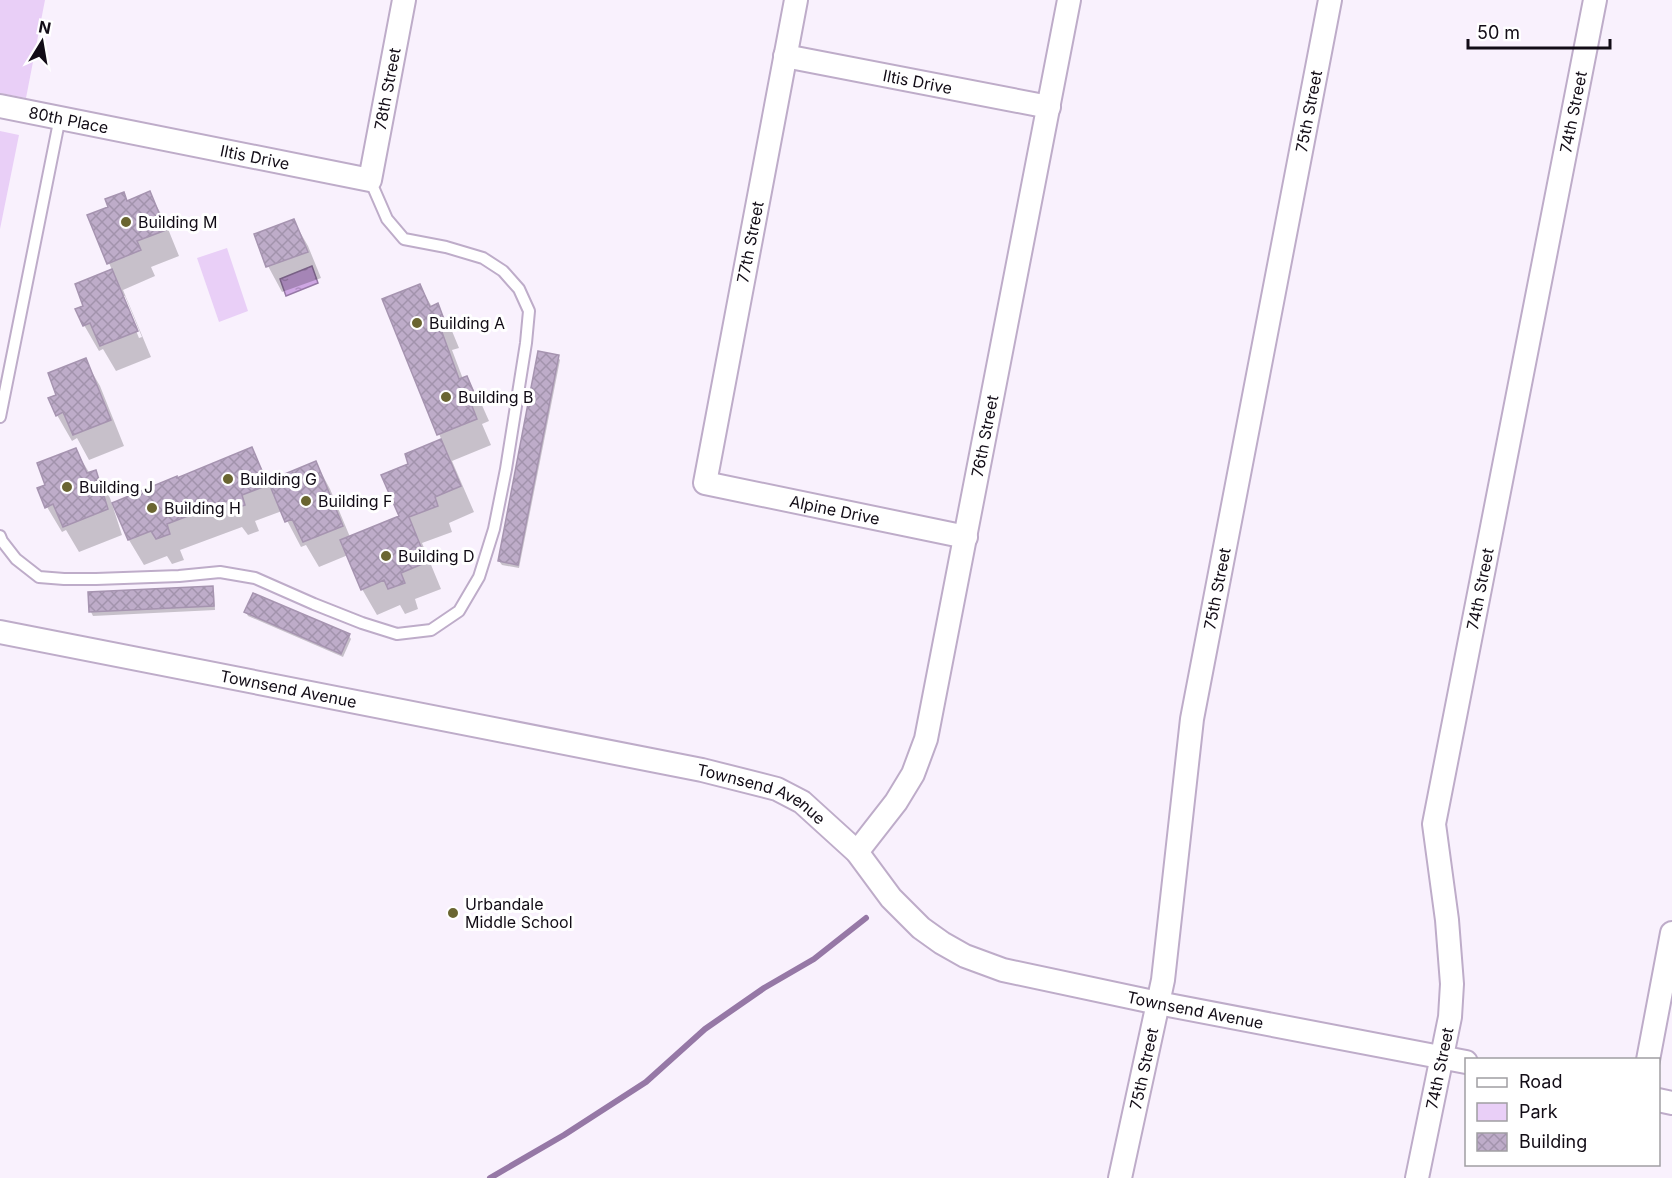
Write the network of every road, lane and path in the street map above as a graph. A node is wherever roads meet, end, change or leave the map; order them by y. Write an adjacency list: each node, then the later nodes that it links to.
1 (404, 0): 11 (street, 78th Street)
2 (796, 0): 6 (street, 77th Street)
3 (1069, 0): 8 (street, 76th Street)
4 (1330, 0): 19 (street, 75th Street)
5 (1595, 0): 20 (street, 74th Street)
6 (785, 56): 8 (street, Iltis Drive); 13 (street, 77th Street)
7 (0, 106): 9 (street, 80th Place)
8 (1049, 107): 15 (street, 76th Street)
9 (60, 117): 10 (street, 80th Place); 12 (lane)
10 (139, 133): 11 (street, Iltis Drive)
11 (370, 180): 14 (lane)
12 (0, 417)
13 (705, 483): 15 (street, Alpine Drive)
14 (0, 536)
15 (966, 537): 17 (street, 76th Street)
16 (0, 632): 17 (street, Townsend Avenue)
17 (857, 852): 19 (street, Townsend Avenue)
18 (1672, 933): 21 (street)
19 (1158, 1003): 20 (street, Townsend Avenue); 23 (street, 75th Street)
20 (1442, 1057): 22 (street, Townsend Avenue); 24 (street, 74th Street)
21 (1648, 1058)
22 (1465, 1062)
23 (1120, 1178)
24 (1417, 1178)

